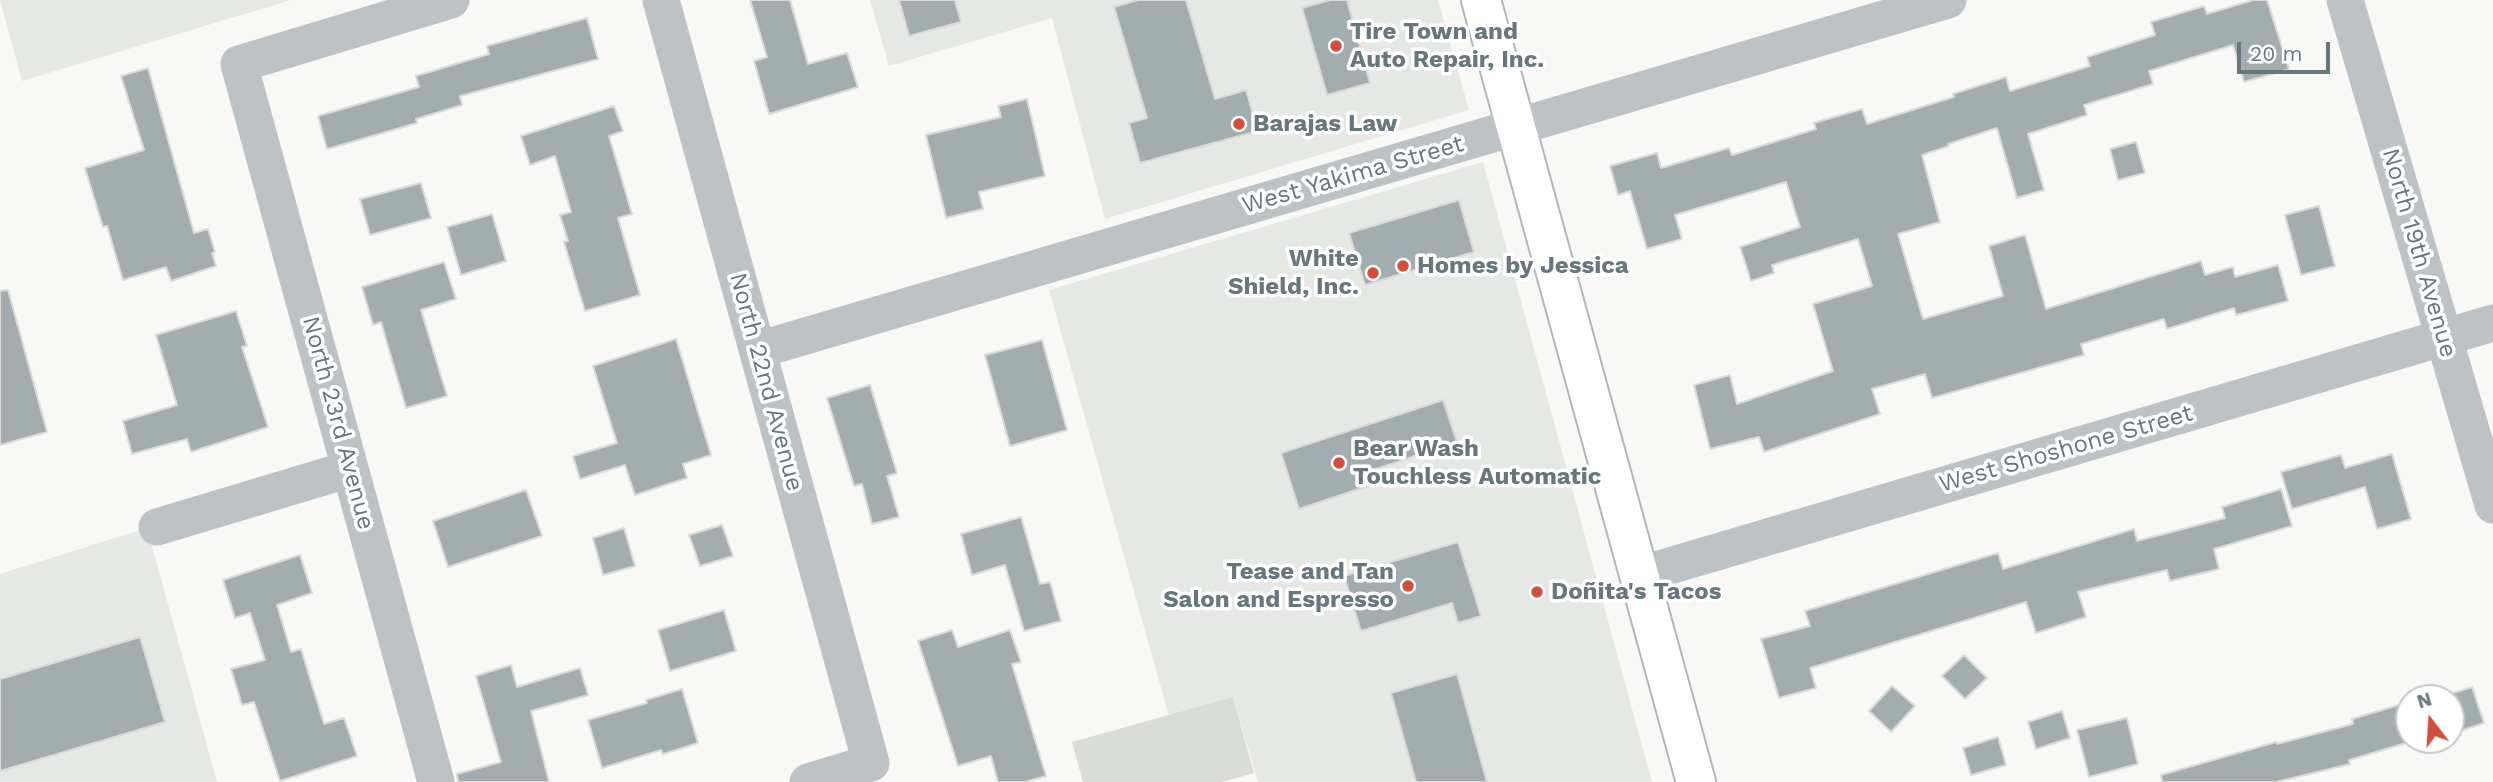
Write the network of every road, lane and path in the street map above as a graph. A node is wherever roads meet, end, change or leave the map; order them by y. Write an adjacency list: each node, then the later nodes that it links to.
1 (451, 0): 10 (street, North 23rd Avenue)
2 (661, 0): 9 (street, North 22nd Avenue)
3 (1481, 0): 6 (main road)
4 (1948, 0): 6 (street, West Yakima Street)
5 (2345, 0): 8 (street, North 19th Avenue)
6 (1516, 127): 9 (street, West Yakima Street); 13 (main road)
7 (2493, 323): 8 (street, West Shoshone Street)
8 (2444, 338): 11 (street, North 19th Avenue); 13 (street, West Shoshone Street)
9 (758, 350): 15 (street, North 22nd Avenue)
10 (350, 469): 12 (street); 14 (street, North 23rd Avenue)
11 (2493, 505)
12 (157, 527)
13 (1639, 575): 16 (main road)
14 (436, 782)
15 (808, 782)
16 (1696, 782)

